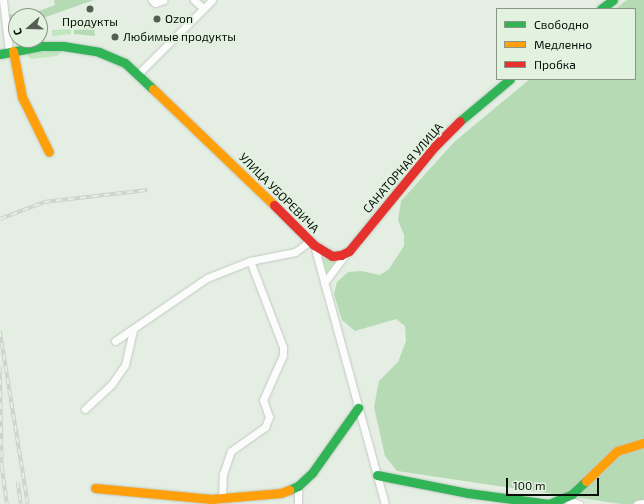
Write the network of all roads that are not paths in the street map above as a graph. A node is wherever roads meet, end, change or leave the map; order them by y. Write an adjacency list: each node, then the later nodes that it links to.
1 (4, 0): 9 (street)
2 (152, 0): 3 (street)
3 (164, 0)
4 (194, 0): 8 (street)
5 (212, 0): 8 (street)
6 (613, 0): 7 (main road)
7 (602, 8)
8 (204, 9): 10 (street)
9 (7, 53): 10 (main road, УЛИЦА УБОРЕВИЧА); 12 (main road)
10 (139, 73): 13 (main road, УЛИЦА УБОРЕВИЧА)
11 (509, 80): 14 (main road, САНАТОРНАЯ УЛИЦА)
12 (49, 152)
13 (312, 243): 14 (main road); 15 (street); 16 (street, УЛИЦА УБОРЕВИЧА)
14 (349, 251): 16 (street)
15 (250, 261): 17 (street); 25 (street)
16 (324, 283): 19 (street, УЛИЦА УБОРЕВИЧА)
17 (133, 329): 18 (street); 20 (street)
18 (115, 341)
19 (358, 408): 22 (street, УЛИЦА УБОРЕВИЧА); 23 (main road)
20 (85, 409)
21 (644, 443): 26 (main road)
22 (377, 475): 26 (main road); 29 (street, УЛИЦА УБОРЕВИЧА)
23 (298, 486): 25 (main road); 28 (street)
24 (95, 488): 27 (main road)
25 (222, 498): 27 (main road)
26 (565, 499): 30 (street)
27 (209, 501)
28 (298, 504)
29 (385, 504)
30 (579, 504)
31 (637, 504): 32 (street)
32 (644, 504)

